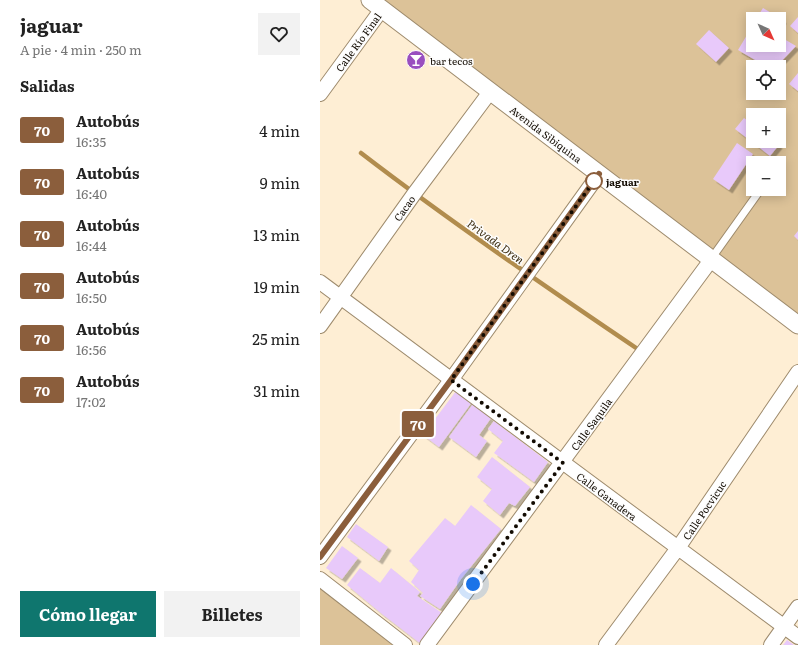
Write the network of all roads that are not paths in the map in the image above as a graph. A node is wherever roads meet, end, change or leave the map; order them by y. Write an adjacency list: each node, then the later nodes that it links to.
1 (376, 5): 2 (street, Avenida Sibiquina); 3 (street, Calle Río Final)
2 (490, 92): 4 (street, Avenida Sibiquina); 8 (street, Cacao)
3 (320, 94)
4 (599, 174): 6 (street, Avenida Sibiquina); 12 (street)
5 (756, 196): 6 (lane)
6 (711, 260): 9 (street, Avenida Sibiquina); 13 (street, Calle Saquila)
7 (320, 282): 8 (street, Calle Ganadera)
8 (341, 298): 10 (street, Cacao); 12 (street, Calle Ganadera)
9 (798, 325)
10 (320, 326)
11 (798, 372): 14 (street, Calle Pocvicuc)
12 (451, 380): 13 (street, Calle Ganadera); 15 (street)
13 (563, 463): 14 (street, Calle Ganadera); 21 (street, Calle Saquila)
14 (678, 548): 18 (street, Calle Ganadera); 22 (street, Calle Pocvicuc)
15 (320, 557)
16 (320, 579): 20 (street)
17 (798, 607): 18 (street)
18 (784, 627): 19 (street, Calle Ganadera); 23 (street)
19 (798, 637)
20 (405, 645)
21 (427, 645)
22 (606, 645)
23 (771, 645)

